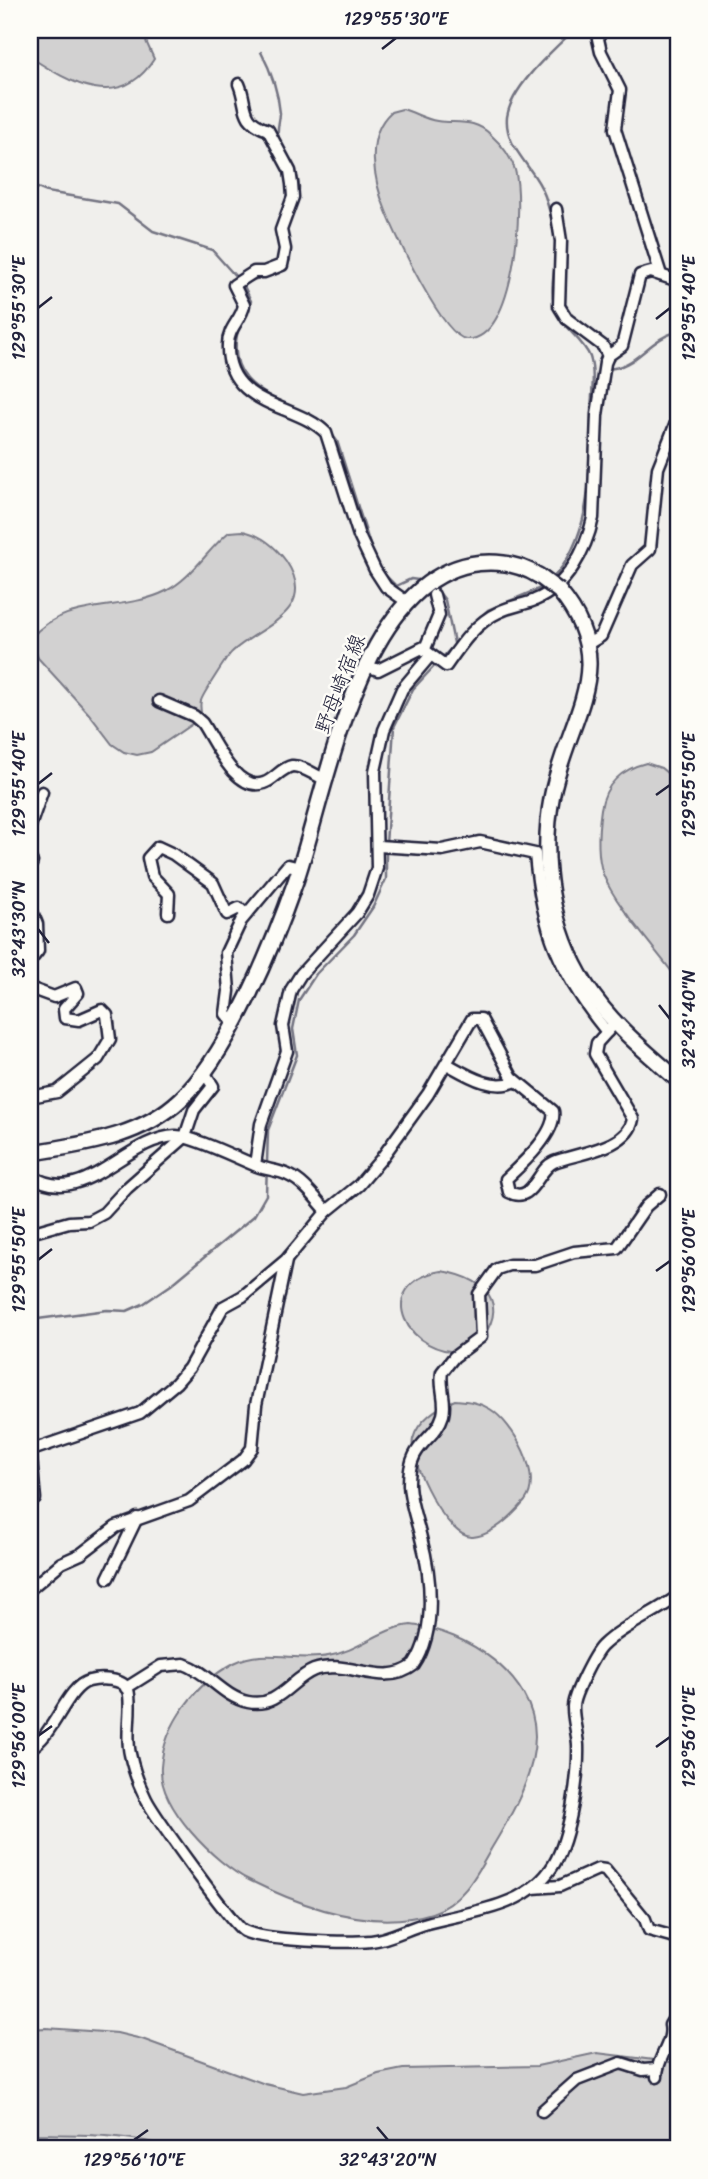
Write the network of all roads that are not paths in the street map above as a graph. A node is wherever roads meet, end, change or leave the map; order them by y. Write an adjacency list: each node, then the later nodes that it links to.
1 (596, 30): 4 (street)
2 (239, 84): 9 (street)
3 (556, 209): 6 (street)
4 (661, 275): 5 (street); 6 (street)
5 (678, 281)
6 (607, 359): 11 (street)
7 (678, 418): 10 (street)
8 (430, 587): 9 (main road, 野母崎宿線); 10 (main road, 野母崎宿線, bridge); 11 (street)
9 (407, 602): 12 (main road, 野母崎宿線)
10 (588, 644): 27 (main road, 野母崎宿線)
11 (429, 654): 12 (street); 17 (street)
12 (365, 665): 14 (main road, 野母崎宿線)
13 (159, 701): 14 (street)
14 (327, 780): 20 (main road, 野母崎宿線)
15 (42, 792): 16 (street)
16 (30, 826)
17 (378, 846): 27 (street); 35 (street)
18 (30, 858): 19 (street)
19 (30, 867)
20 (300, 868): 23 (street); 26 (main road, 野母崎宿線)
21 (30, 907): 24 (street)
22 (168, 913): 23 (street)
23 (246, 914): 26 (street)
24 (30, 961)
25 (35, 990): 32 (street)
26 (233, 1022): 29 (main road, 野母崎宿線)
27 (611, 1028): 30 (main road, 野母崎宿線); 31 (street)
28 (447, 1064): 31 (street); 31 (street); 38 (street)
29 (204, 1072): 33 (street); 34 (main road, 野母崎宿線)
30 (678, 1080)
31 (516, 1081)
32 (30, 1097)
33 (185, 1137): 35 (street); 36 (street); 39 (street)
34 (30, 1153)
35 (258, 1166): 38 (street)
36 (30, 1175)
37 (660, 1194): 47 (street)
38 (327, 1211): 40 (street)
39 (30, 1233)
40 (286, 1260): 41 (street); 43 (street)
41 (31, 1448): 42 (street)
42 (35, 1499)
43 (137, 1518): 44 (street); 45 (street)
44 (108, 1578)
45 (30, 1590)
46 (678, 1597): 49 (street)
47 (126, 1688): 48 (street); 49 (street)
48 (30, 1748)
49 (533, 1888): 50 (street)
50 (678, 1938)
51 (678, 2012): 52 (street)
52 (542, 2111)

